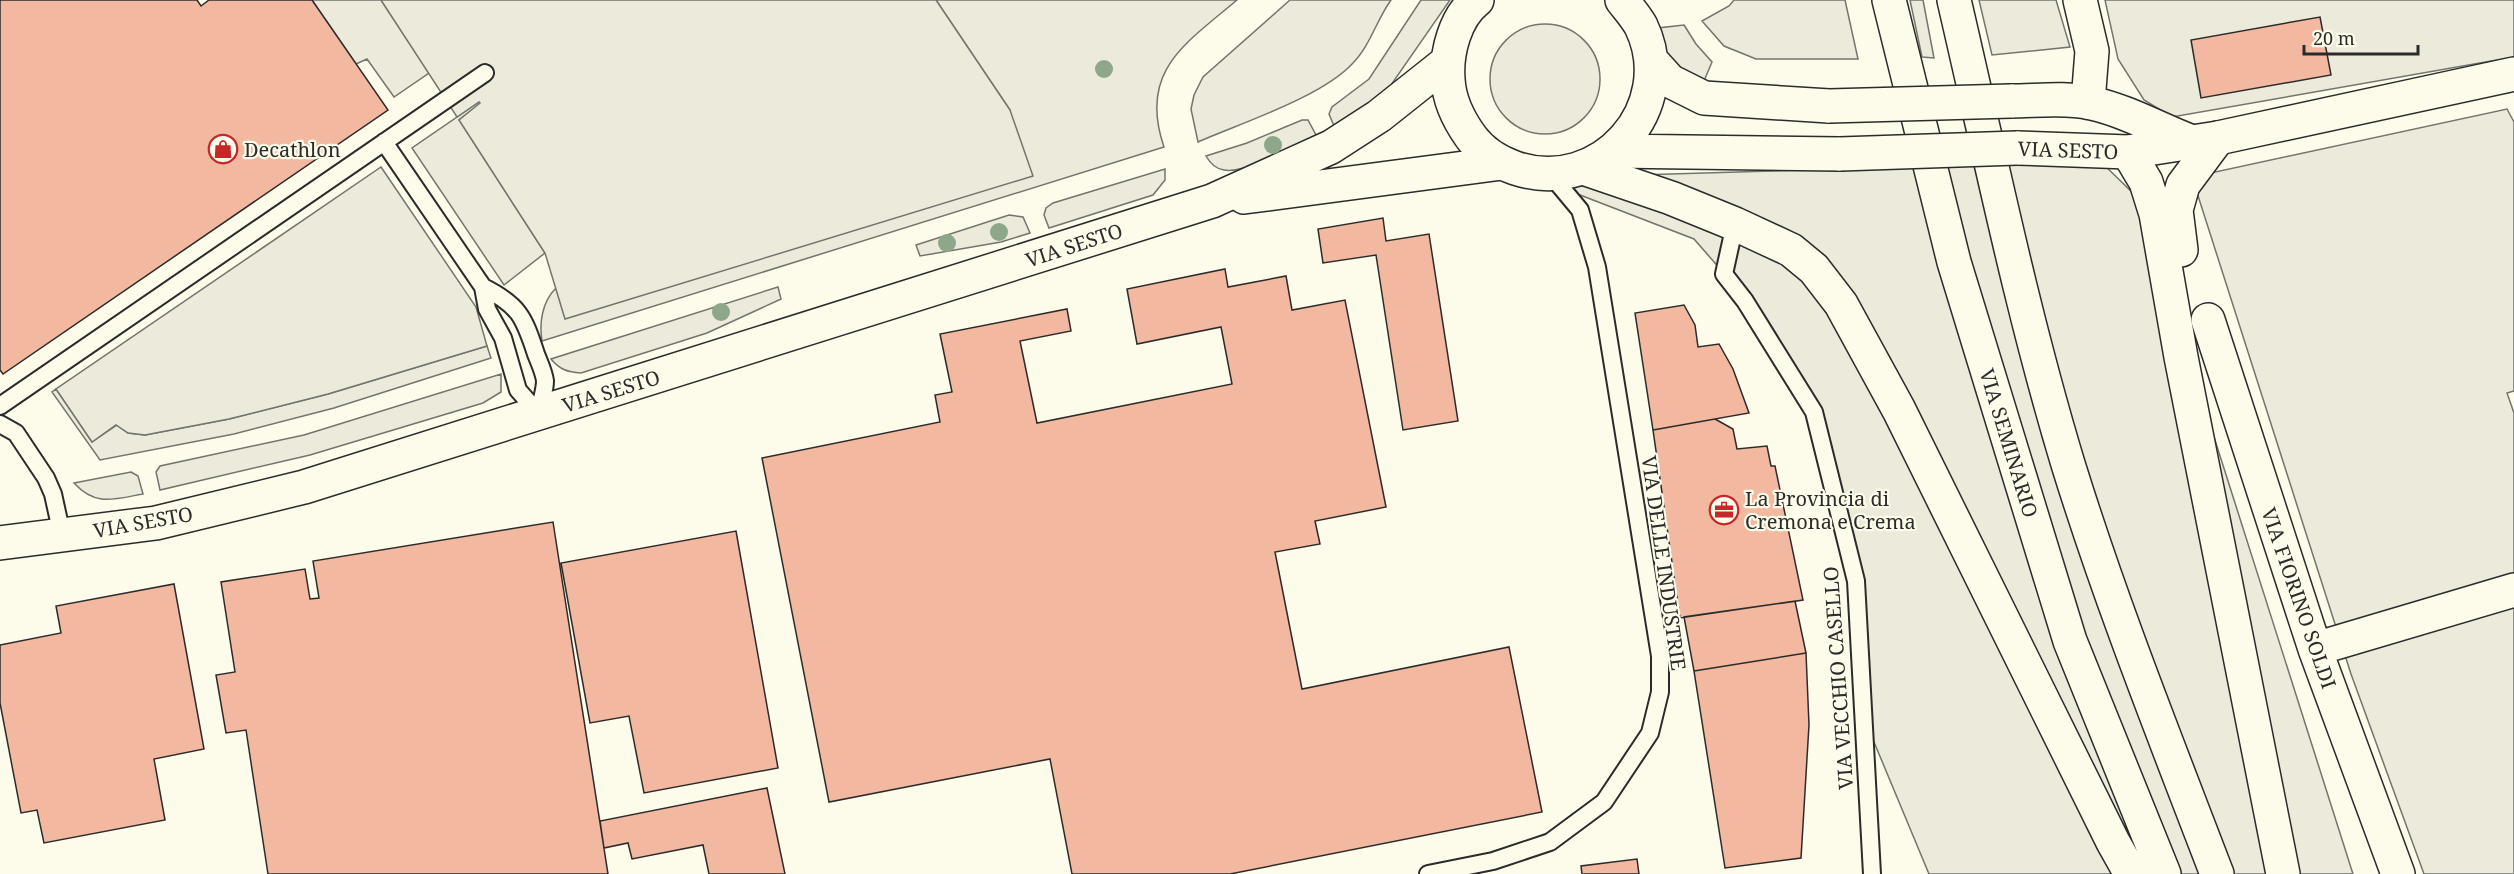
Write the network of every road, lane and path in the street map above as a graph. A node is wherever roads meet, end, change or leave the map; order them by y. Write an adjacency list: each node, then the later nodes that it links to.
1 (1477, 0): 7 (street, VIA SESTO)
2 (1622, 0): 6 (street, VIA SESTO)
3 (1889, 0): 34 (street, VIA SEMINARIO)
4 (1954, 0): 35 (street)
5 (2080, 0): 10 (street)
6 (1651, 60): 10 (street, bridge); 14 (street, VIA SESTO)
7 (1447, 62): 16 (street, VIA SESTO); 19 (street, VIA SESTO)
8 (485, 73): 12 (lane)
9 (2514, 74): 11 (street, VIA SESTO)
10 (2088, 102): 11 (street); 13 (street); 15 (street)
11 (2205, 140): 15 (street, VIA SESTO); 23 (street)
12 (384, 142): 21 (lane); 24 (lane)
13 (2017, 148): 14 (street, VIA SESTO, bridge); 15 (street, VIA SESTO)
14 (1613, 151): 17 (street, VIA SESTO)
15 (2128, 152): 23 (street)
16 (1502, 163): 18 (street, VIA SESTO); 19 (street, VIA SESTO)
17 (1583, 168): 18 (street, VIA SESTO); 20 (street)
18 (1550, 174): 31 (lane, VIA DELLE INDUSTRIE)
19 (1212, 201): 25 (street, VIA SESTO)
20 (1735, 224): 32 (lane, VIA VECCHIO CASELLO); 33 (street)
21 (483, 287): 25 (lane); 25 (lane)
22 (2208, 320): 30 (street, VIA FIORINO SOLDI)
23 (2181, 357): 36 (street)
24 (0, 406)
25 (539, 414): 27 (street, VIA SESTO)
26 (0, 424): 27 (lane)
27 (62, 535): 28 (street, VIA SESTO)
28 (0, 543)
29 (2514, 590): 30 (street)
30 (2315, 649): 37 (street, VIA FIORINO SOLDI)
31 (1428, 874)
32 (1872, 874)
33 (2131, 874)
34 (2164, 874)
35 (2217, 874)
36 (2283, 874)
37 (2398, 874)

